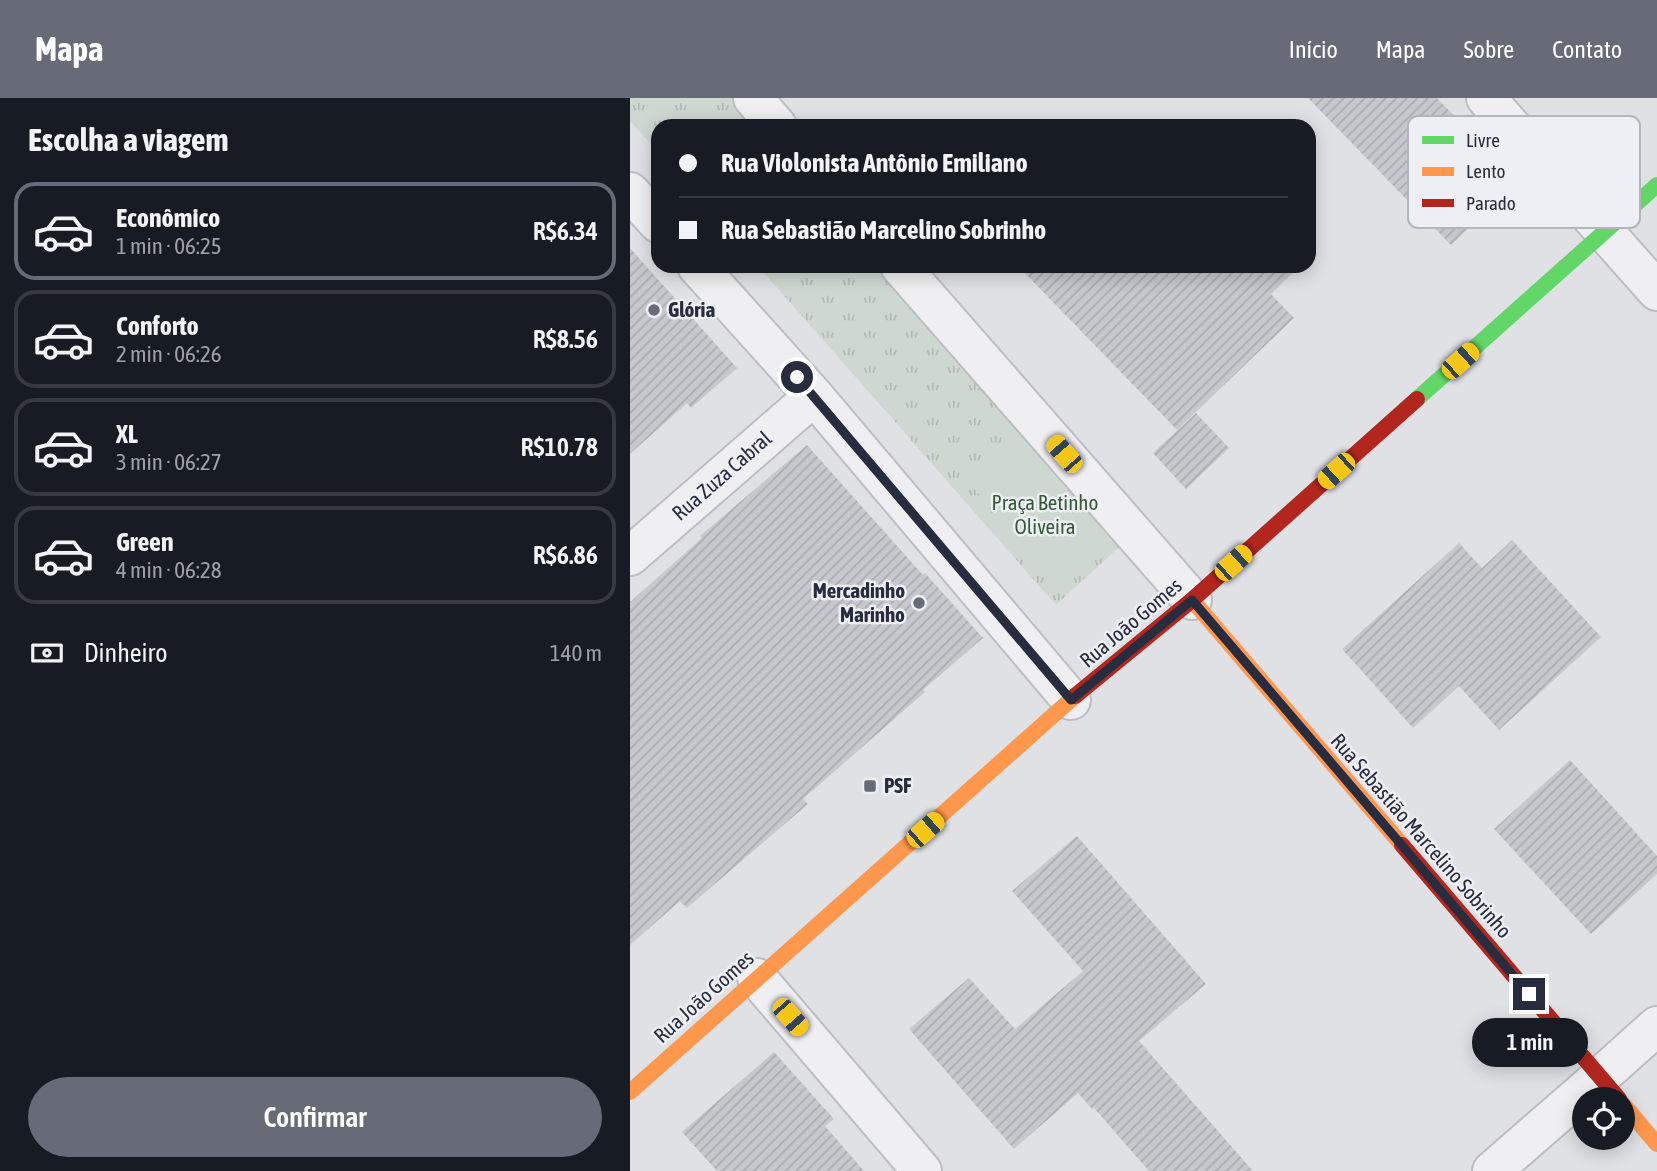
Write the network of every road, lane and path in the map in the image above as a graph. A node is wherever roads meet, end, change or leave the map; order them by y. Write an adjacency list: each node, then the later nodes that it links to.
1 (753, 98): 4 (street)
2 (1486, 98): 3 (street)
3 (1502, 116)
4 (771, 119)
5 (1657, 185): 7 (street, Rua João Gomes)
6 (630, 192): 8 (street)
7 (1640, 200)
8 (651, 215)
9 (1600, 228): 11 (street)
10 (1610, 228): 11 (street, Rua João Gomes)
11 (1604, 233): 14 (street); 17 (street, Rua João Gomes)
12 (703, 273): 15 (street)
13 (906, 273): 17 (street)
14 (1657, 291)
15 (814, 396): 16 (street, Rua Zuza Cabral); 18 (street)
16 (630, 556)
17 (1192, 600): 18 (street, Rua João Gomes); 21 (street, Rua Sebastião Marcelino Sobrinho)
18 (1071, 700): 19 (street, Rua João Gomes)
19 (757, 978): 23 (street, Rua João Gomes); 27 (street)
20 (1657, 1026): 22 (street)
21 (1609, 1087)
22 (1618, 1087)
23 (630, 1092)
24 (1635, 1118): 26 (street, Rua Sebastião Marcelino Sobrinho)
25 (1572, 1120): 28 (street)
26 (1657, 1144)
27 (922, 1171)
28 (1492, 1171)

